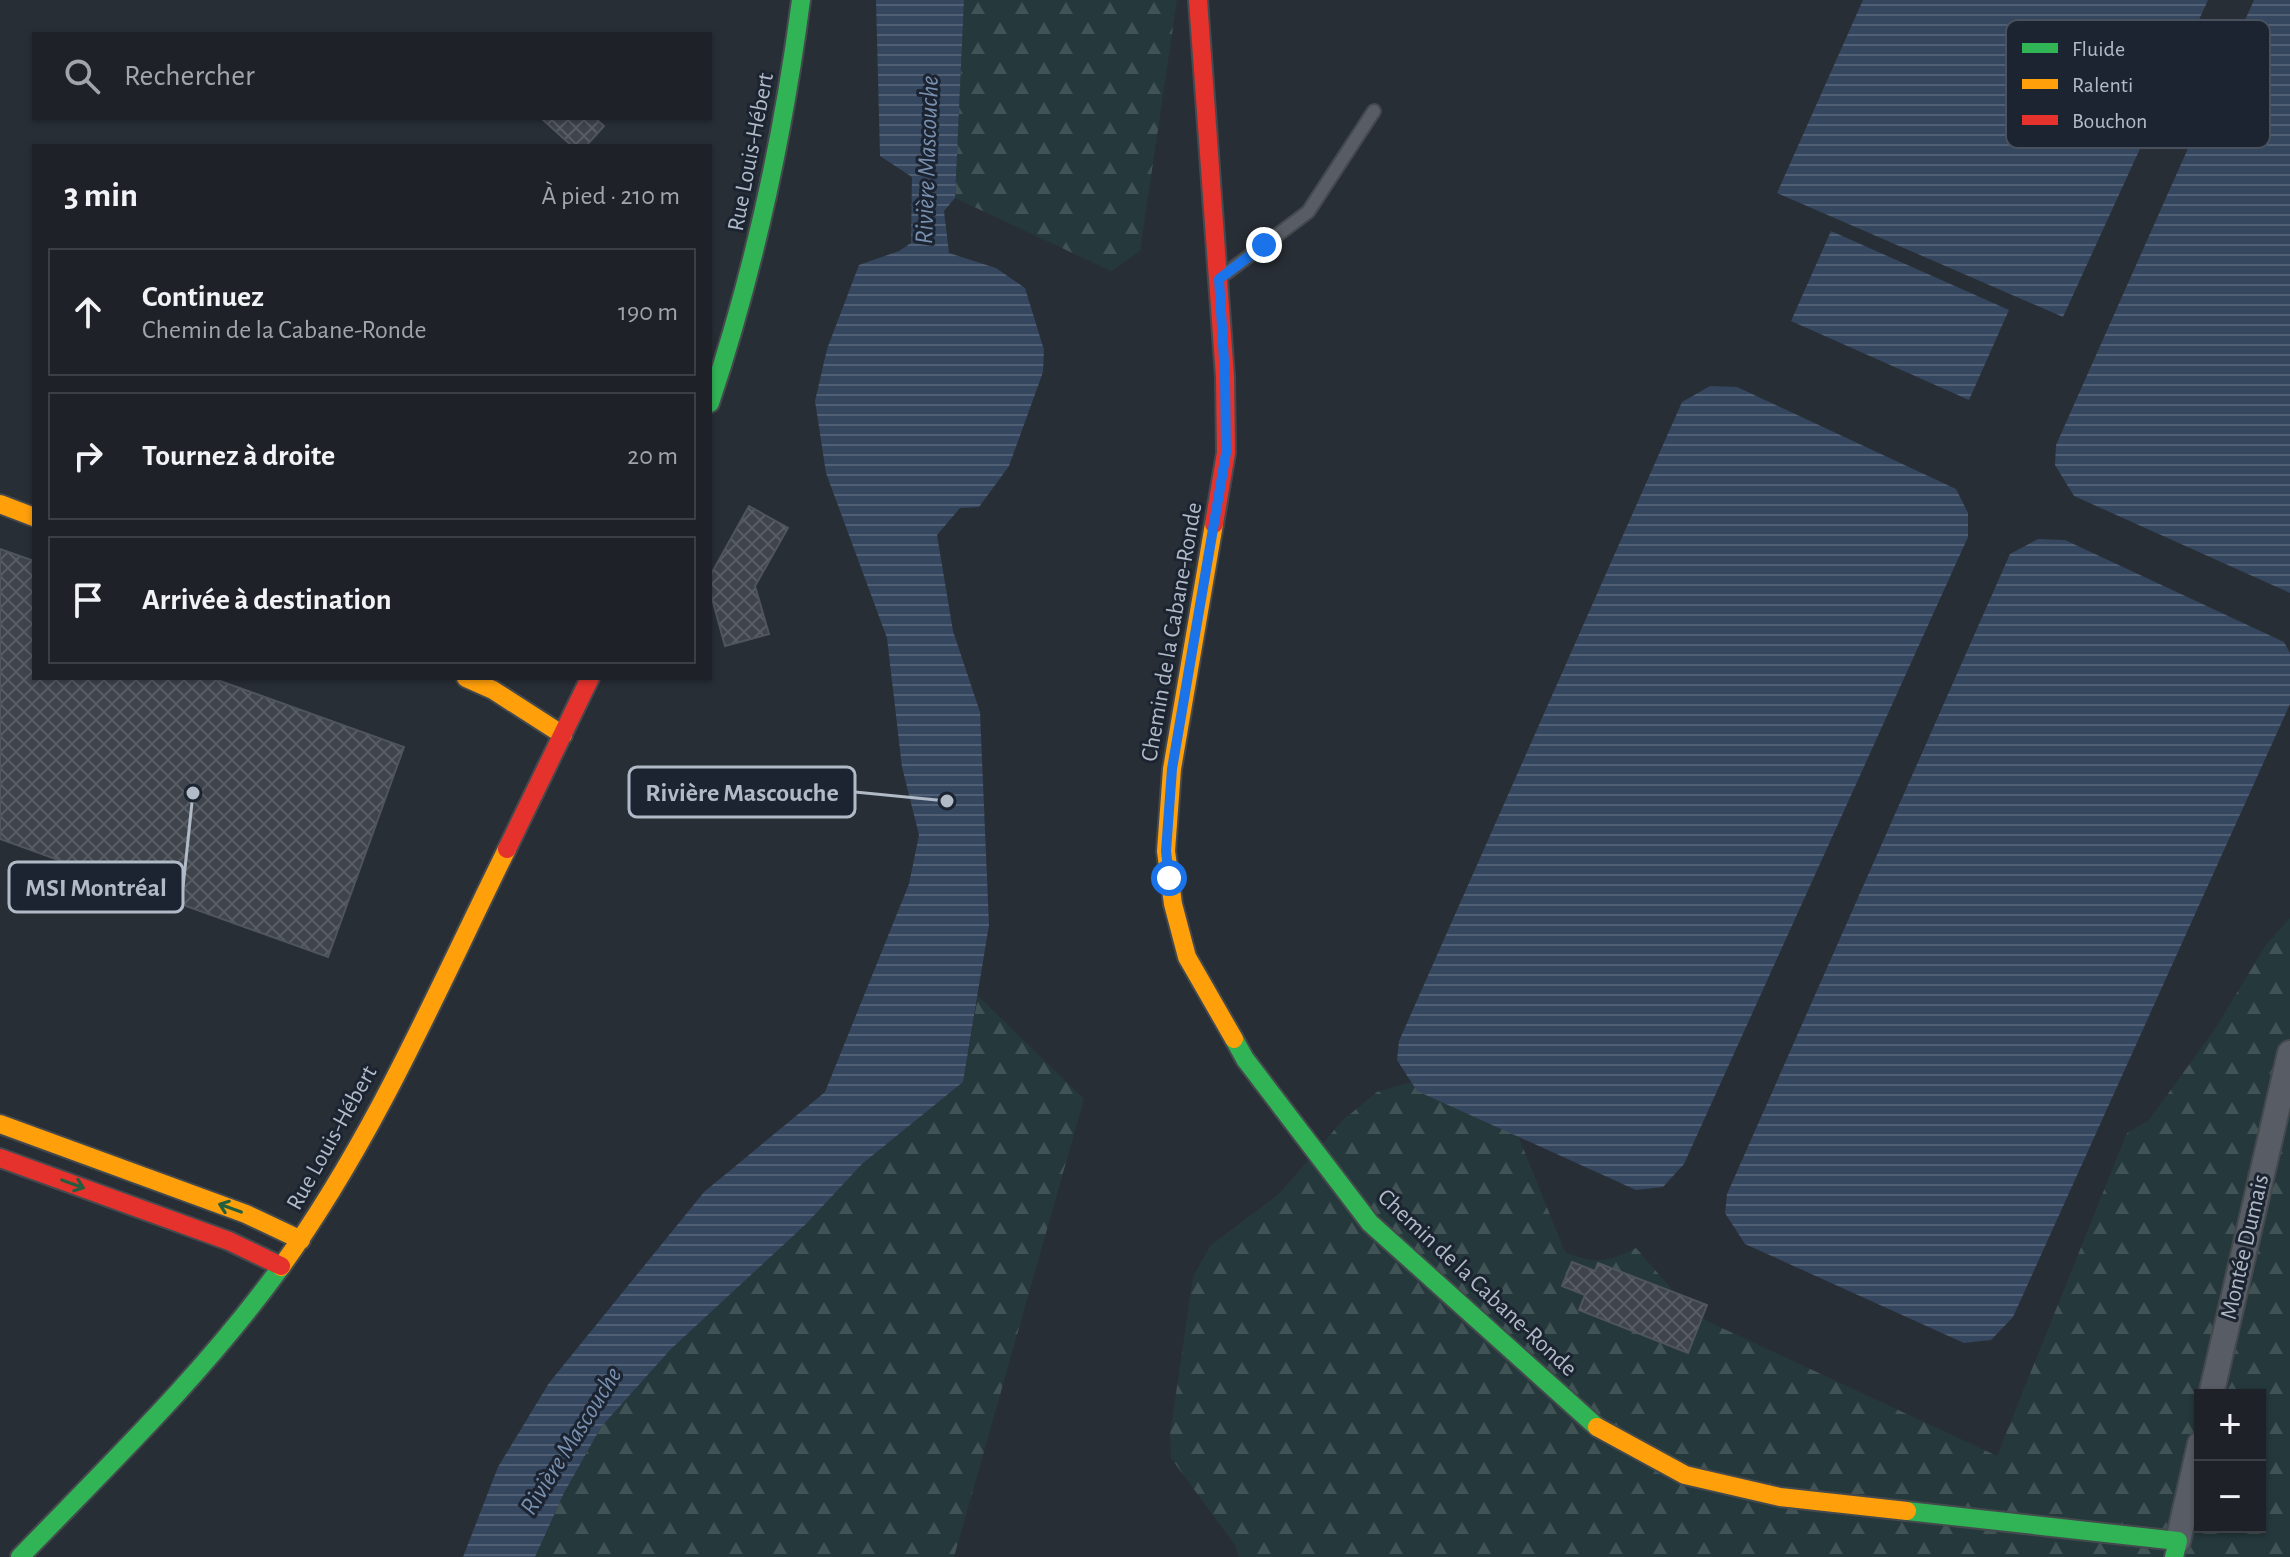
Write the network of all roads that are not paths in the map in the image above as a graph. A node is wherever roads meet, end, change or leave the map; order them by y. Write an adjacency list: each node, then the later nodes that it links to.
1 (801, 0): 5 (main road, Rue Louis-Hébert)
2 (1198, 0): 4 (main road, Chemin de la Cabane-Ronde)
3 (1374, 111): 4 (lane)
4 (1219, 279): 18 (main road, Chemin de la Cabane-Ronde)
5 (712, 397)
6 (0, 504): 7 (main road)
7 (32, 516)
8 (470, 680): 10 (main road)
9 (589, 680): 10 (main road, Rue Louis-Hébert)
10 (563, 735): 14 (main road, Rue Louis-Hébert)
11 (2290, 1053): 16 (street, Montée Dumais)
12 (0, 1124): 14 (main road, one-way to 12)
13 (0, 1158): 15 (main road, one-way to 15)
14 (301, 1240): 15 (main road, Rue Louis-Hébert)
15 (281, 1266): 19 (main road, Rue Louis-Hébert)
16 (2212, 1389)
17 (2196, 1461): 18 (street)
18 (2176, 1549)
19 (20, 1557)

